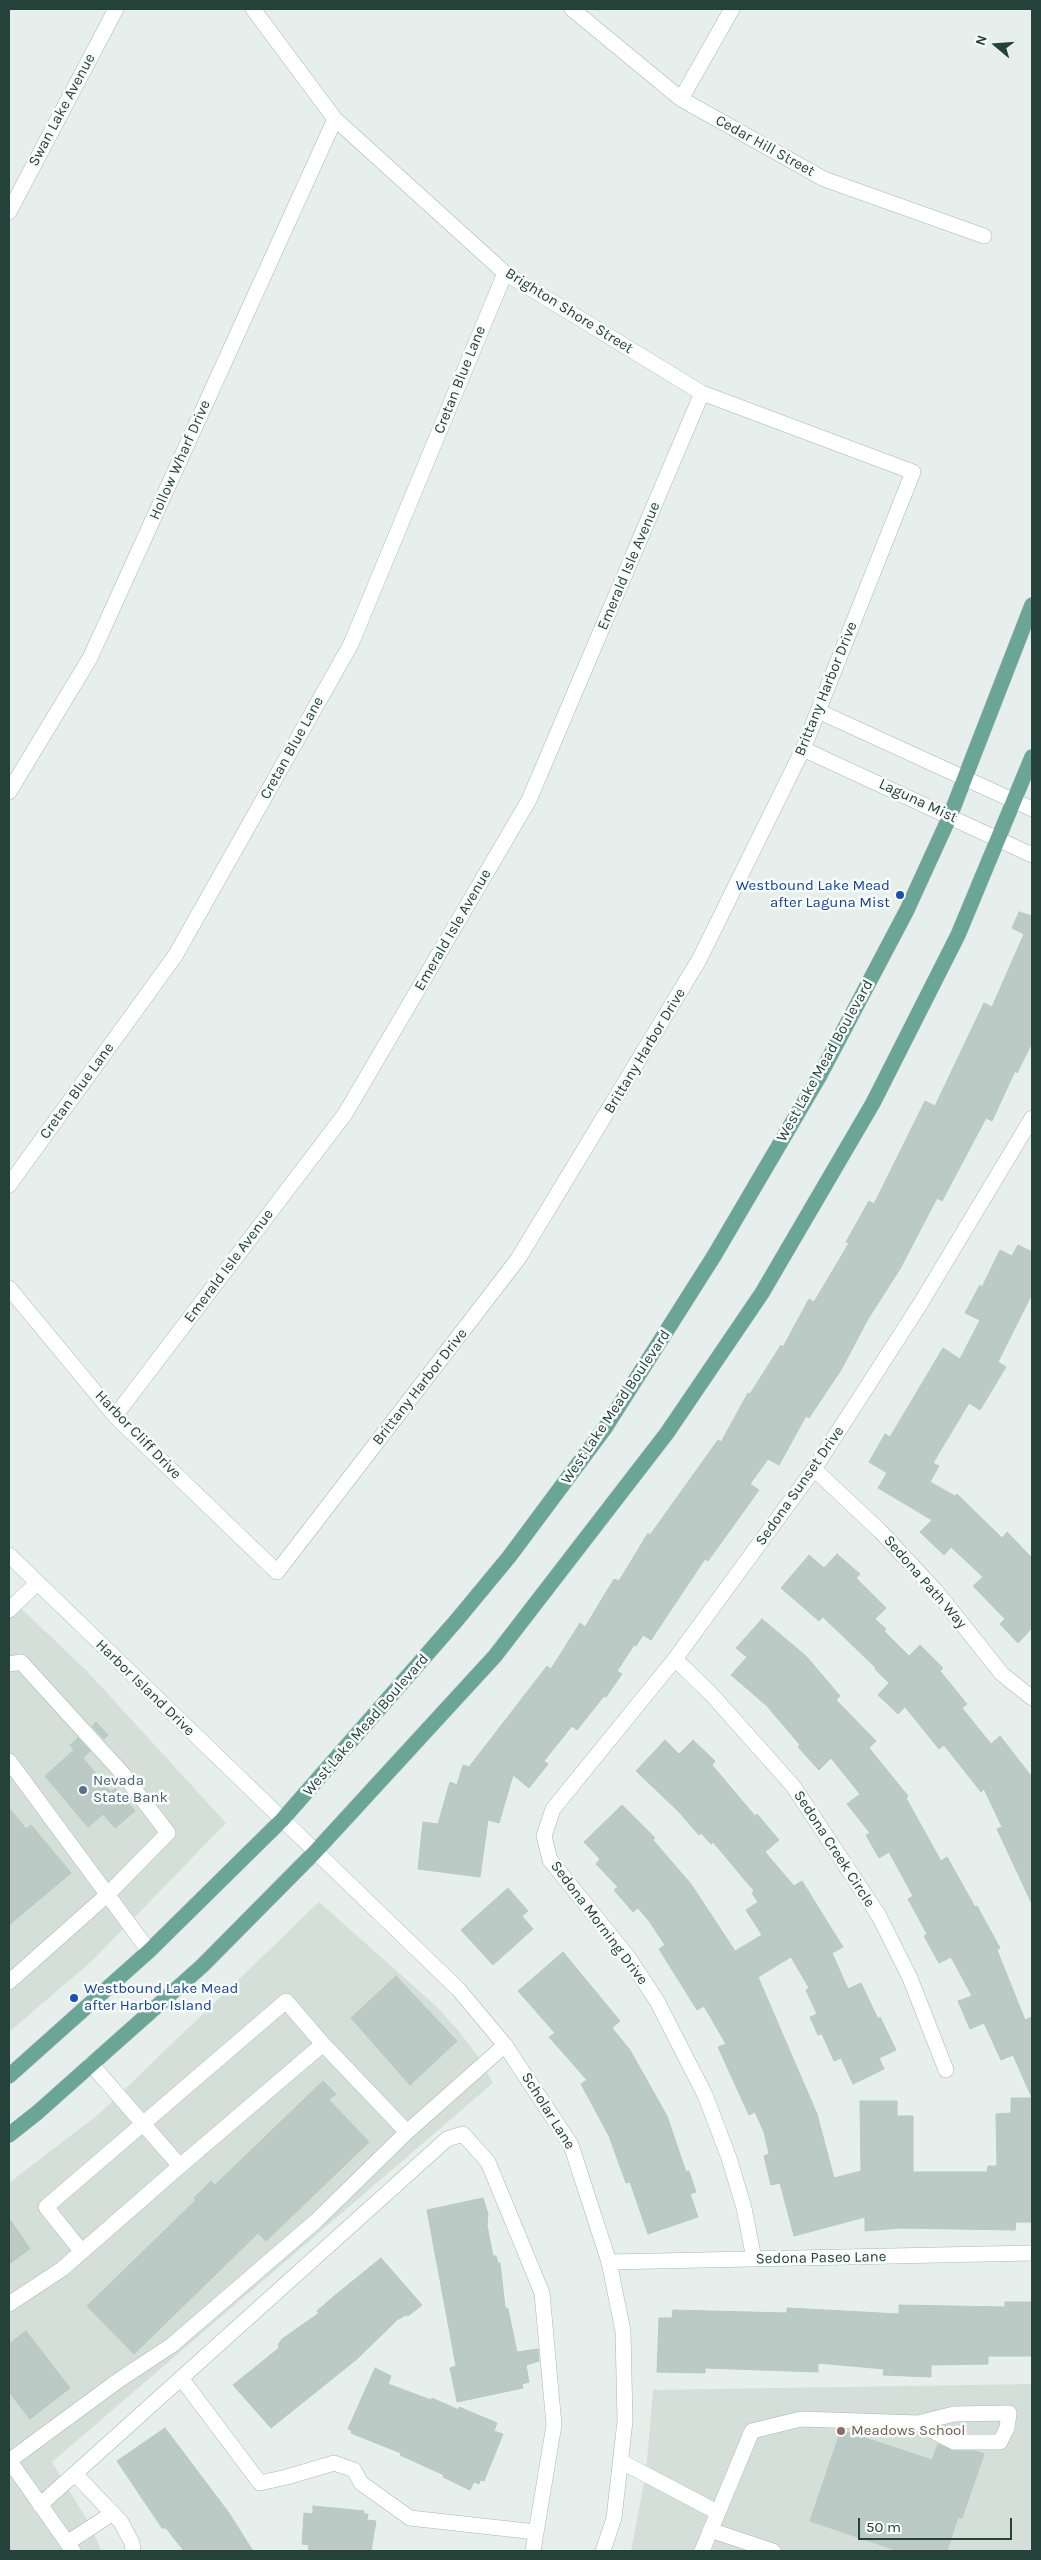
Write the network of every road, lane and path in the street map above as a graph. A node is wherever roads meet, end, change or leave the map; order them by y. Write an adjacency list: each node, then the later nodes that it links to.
1 (116, 9): 7 (street, Swan Lake Avenue)
2 (253, 9): 6 (street, Brighton Shore Street)
3 (572, 9): 5 (street, Cedar Hill Street)
4 (732, 9): 5 (street)
5 (681, 100): 8 (street, Cedar Hill Street)
6 (335, 118): 9 (street, Brighton Shore Street); 17 (street, Hollow Wharf Drive)
7 (9, 212)
8 (984, 236)
9 (505, 273): 10 (street, Brighton Shore Street); 24 (street, Cretan Blue Lane)
10 (702, 393): 11 (street, Brighton Shore Street); 26 (street, Emerald Isle Avenue)
11 (913, 472): 13 (street, Brittany Harbor Drive)
12 (1032, 605): 16 (main road, West Lake Mead Boulevard)
13 (818, 712): 14 (street, Brittany Harbor Drive); 16 (street)
14 (803, 748): 20 (street, Laguna Mist); 29 (street, Brittany Harbor Drive)
15 (1032, 757): 18 (main road)
16 (963, 780): 18 (street); 20 (main road, West Lake Mead Boulevard)
17 (9, 792)
18 (1014, 801): 19 (street); 21 (main road)
19 (1032, 810)
20 (950, 816): 21 (street, Laguna Mist); 36 (main road, West Lake Mead Boulevard)
21 (998, 838): 22 (street, Laguna Mist); 38 (main road)
22 (1032, 855)
23 (1032, 1118): 27 (street, Sedona Sunset Drive)
24 (9, 1185)
25 (9, 1288): 26 (street, Harbor Cliff Drive)
26 (115, 1416): 29 (street, Harbor Cliff Drive)
27 (814, 1469): 32 (street, Sedona Sunset Drive); 34 (street, Sedona Path Way)
28 (10, 1560): 30 (street, Harbor Island Drive)
29 (277, 1572)
30 (36, 1584): 31 (street); 36 (street, Harbor Island Drive)
31 (9, 1610)
32 (675, 1659): 37 (street, Sedona Sunset Drive); 45 (street, Sedona Creek Circle)
33 (9, 1664): 39 (street)
34 (1032, 1698)
35 (9, 1761): 39 (street)
36 (282, 1820): 38 (street, Scholar Lane); 40 (main road, West Lake Mead Boulevard)
37 (544, 1836): 53 (street, Sedona Morning Drive)
38 (314, 1852): 43 (street, Scholar Lane); 44 (main road)
39 (107, 1895): 40 (street); 41 (street)
40 (149, 1950): 46 (main road, West Lake Mead Boulevard)
41 (9, 1982)
42 (322, 2044): 47 (street); 48 (street); 50 (street)
43 (505, 2045): 48 (street); 54 (street, Scholar Lane)
44 (91, 2064): 47 (street); 49 (main road)
45 (946, 2070)
46 (9, 2076)
47 (144, 2124): 50 (street); 51 (street)
48 (407, 2132): 58 (street)
49 (9, 2135)
50 (180, 2166): 51 (street)
51 (82, 2252): 55 (street)
52 (1032, 2253): 53 (street, Sedona Paseo Lane)
53 (754, 2259): 54 (street, Sedona Paseo Lane)
54 (609, 2262): 59 (street, Scholar Lane)
55 (9, 2304)
56 (181, 2378): 60 (street); 65 (street); 65 (street)
57 (918, 2424): 57 (street); 62 (street)
58 (9, 2460): 61 (street)
59 (620, 2461): 62 (street); 69 (street, Scholar Lane)
60 (75, 2474): 61 (street); 63 (street)
61 (40, 2505): 66 (street)
62 (717, 2512): 64 (street)
63 (113, 2513): 66 (street); 67 (street)
64 (710, 2530): 70 (street); 71 (street)
65 (536, 2532): 68 (street)
66 (70, 2547)
67 (133, 2551)
68 (533, 2551)
69 (603, 2551)
70 (702, 2551)
71 (773, 2551)

